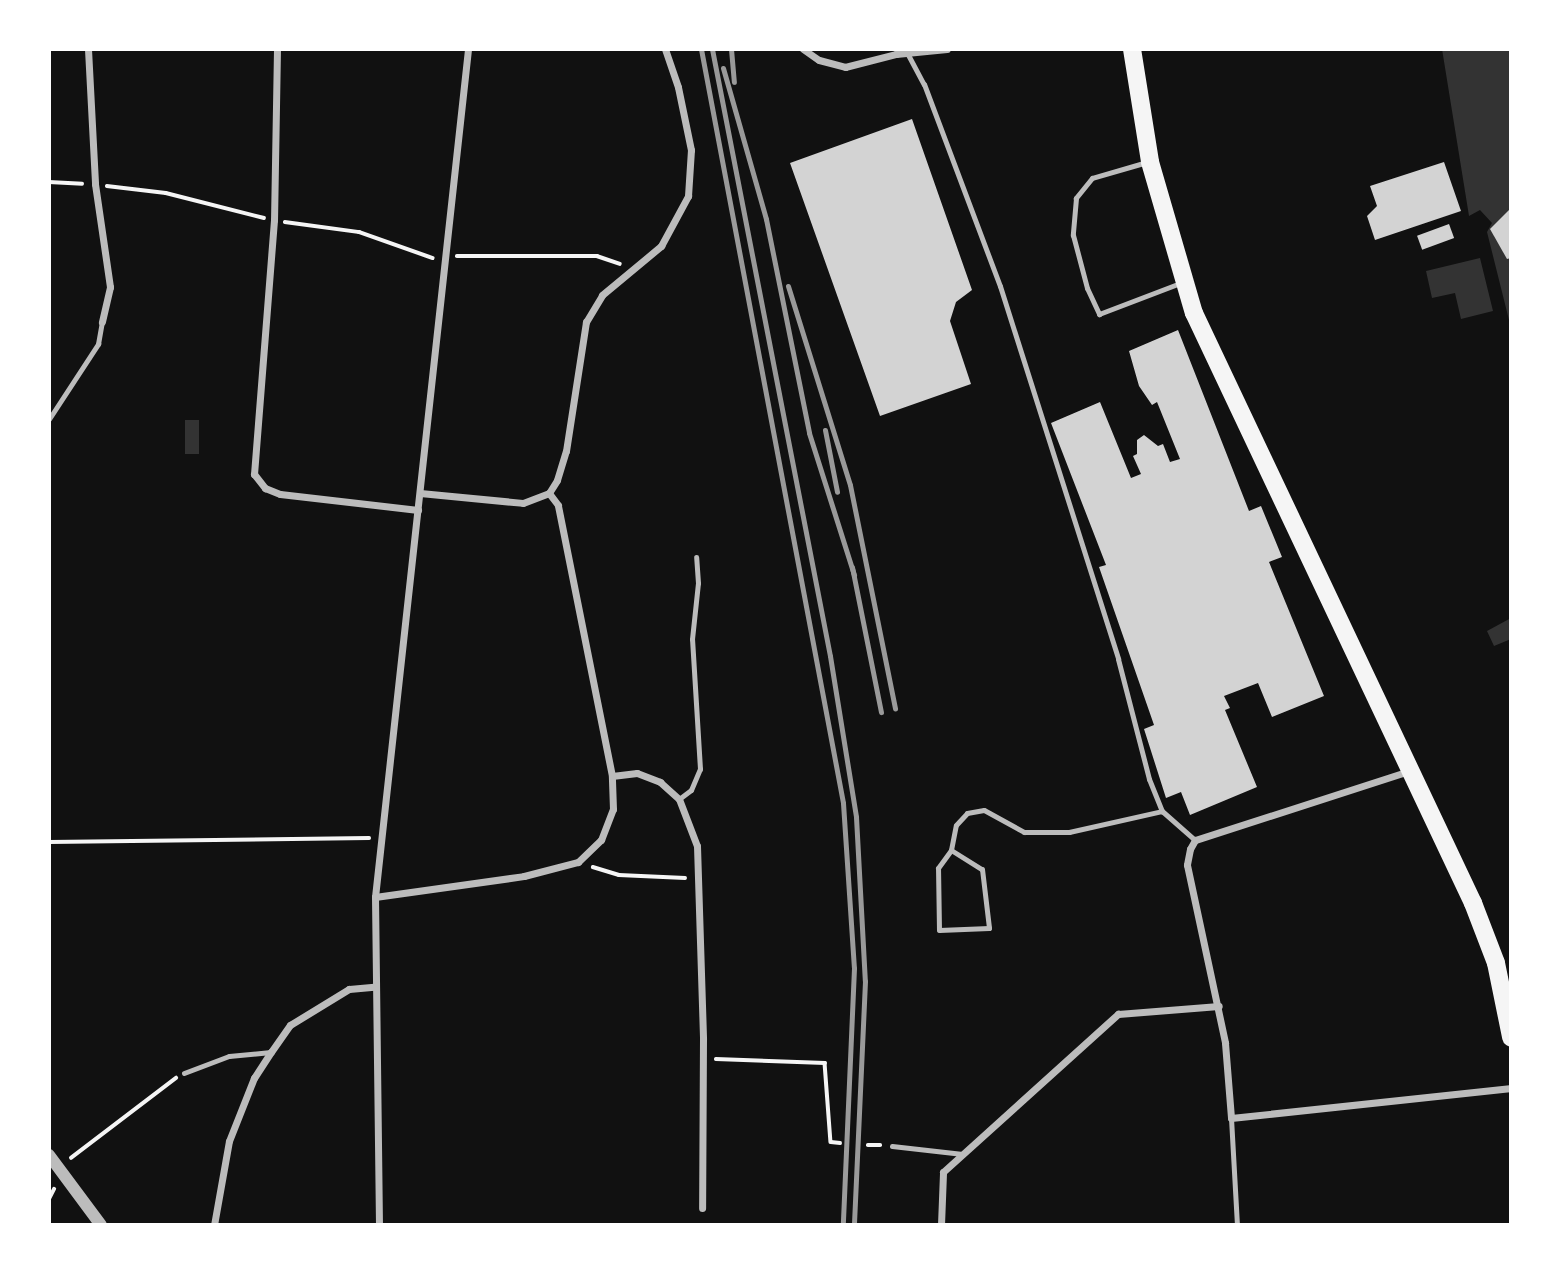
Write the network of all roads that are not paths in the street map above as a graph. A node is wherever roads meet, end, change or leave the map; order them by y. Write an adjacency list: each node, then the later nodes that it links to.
1 (88, 49): 11 (street)
2 (277, 49): 15 (street)
3 (468, 49): 13 (street)
4 (665, 49): 14 (street)
5 (803, 49): 8 (street)
6 (947, 49): 8 (street)
7 (1132, 49): 9 (main road)
8 (906, 51): 20 (lane)
9 (1150, 162): 10 (main road); 10 (lane)
10 (1183, 282): 17 (main road)
11 (102, 322): 12 (lane)
12 (49, 419)
13 (420, 493): 14 (street); 15 (street)
14 (549, 493): 18 (street)
15 (418, 510): 23 (street)
16 (696, 557): 19 (lane)
17 (1409, 771): 21 (street); 26 (main road)
18 (612, 776): 19 (street); 23 (street)
19 (679, 799): 34 (street)
20 (1162, 811): 21 (lane); 22 (lane)
21 (1195, 840): 25 (street)
22 (951, 850): 22 (lane)
23 (375, 897): 24 (street)
24 (374, 987): 27 (street); 37 (street)
25 (1219, 1006): 30 (street); 32 (street)
26 (1511, 1037)
27 (271, 1052): 28 (lane); 36 (street)
28 (184, 1073)
29 (1511, 1088): 30 (street)
30 (1231, 1118): 39 (lane)
31 (892, 1146): 32 (lane)
32 (963, 1154): 38 (street)
33 (49, 1155): 35 (street)
34 (702, 1208)
35 (101, 1225)
36 (214, 1225)
37 (379, 1225)
38 (941, 1225)
39 (1237, 1225)

